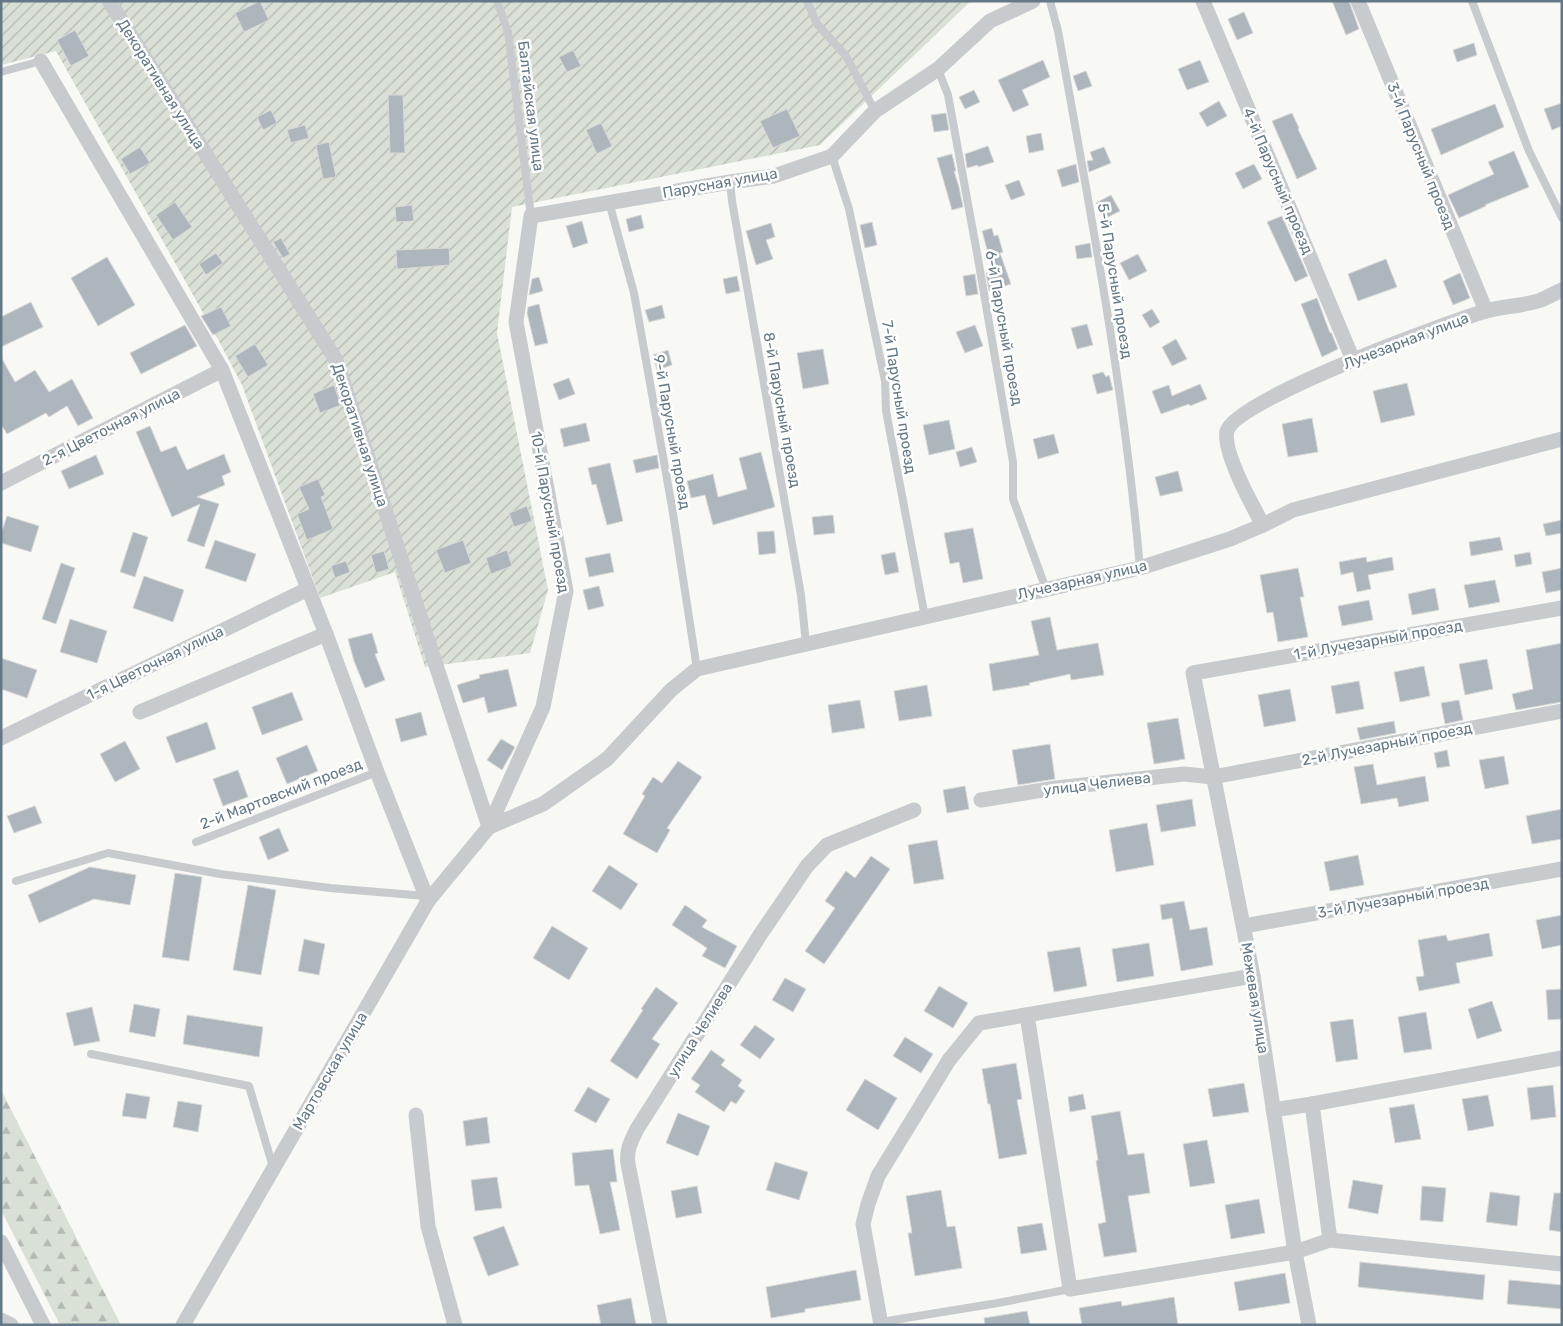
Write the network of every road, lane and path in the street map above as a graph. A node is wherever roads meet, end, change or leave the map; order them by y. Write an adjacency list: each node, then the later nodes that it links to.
1 (109, 1): 41 (street, Декоративная улица)
2 (497, 1): 16 (lane, Балтайская улица)
3 (806, 1): 12 (lane)
4 (1033, 1): 10 (street, Парусная улица)
5 (1050, 1): 25 (lane, 5-й Парусный проезд)
6 (1203, 1): 20 (street, 4-й Парусный проезд)
7 (1358, 1): 19 (street, 3-й Парусный проезд)
8 (1472, 1): 17 (lane)
9 (41, 61): 11 (lane); 21 (street)
10 (938, 69): 12 (street, Парусная улица); 27 (lane, 6-й Парусный проезд)
11 (1, 72)
12 (875, 111): 13 (street, Парусная улица)
13 (832, 156): 14 (street, Парусная улица); 29 (lane, 7-й Парусный проезд)
14 (730, 182): 15 (street, Парусная улица); 31 (lane, 8-й Парусный проезд)
15 (609, 202): 16 (street, Парусная улица); 32 (lane, 9-й Парусный проезд)
16 (531, 216): 41 (street, 10-й Парусный проезд)
17 (1562, 218)
18 (1562, 290): 19 (street, Лучезарная улица)
19 (1486, 312): 20 (street, Лучезарная улица)
20 (1353, 360): 24 (street, Лучезарная улица)
21 (222, 370): 23 (street, 2-я Цветочная улица); 26 (street)
22 (1562, 439): 24 (street)
23 (1, 483)
24 (1263, 525): 25 (street, Лучезарная улица)
25 (1140, 568): 27 (street, Лучезарная улица)
26 (308, 589): 30 (street); 36 (street, 1-я Цветочная улица)
27 (1046, 589): 29 (street, Лучезарная улица)
28 (1562, 608): 33 (street, 1-й Лучезарный проезд)
29 (925, 617): 31 (street, Лучезарная улица)
30 (326, 634): 35 (street); 37 (street)
31 (806, 644): 32 (street, Лучезарная улица)
32 (697, 669): 41 (street, Лучезарная улица)
33 (1193, 673): 38 (street, Межевая улица)
34 (1562, 711): 38 (street, 2-й Лучезарный проезд)
35 (140, 712)
36 (1, 738)
37 (377, 772): 42 (lane, 2-й Мартовский проезд); 45 (street)
38 (1213, 777): 39 (street, улица Челиева); 46 (street, Межевая улица)
39 (981, 800)
40 (914, 810): 66 (street, улица Челиева)
41 (489, 827): 45 (street, Мартовская улица)
42 (196, 842)
43 (1562, 869): 46 (street, 3-й Лучезарный проезд)
44 (16, 881): 45 (lane)
45 (427, 899): 54 (street, Мартовская улица)
46 (1244, 926): 47 (street, Межевая улица)
47 (1252, 976): 48 (street); 52 (street, Межевая улица)
48 (1027, 1015): 59 (street); 61 (street)
49 (91, 1054): 54 (lane)
50 (1562, 1058): 51 (street)
51 (1312, 1104): 52 (street); 55 (street)
52 (1273, 1110): 57 (street, Межевая улица)
53 (416, 1115): 65 (street)
54 (273, 1168): 64 (street, Мартовская улица)
55 (1330, 1240): 57 (street); 58 (street)
56 (1, 1242): 63 (street)
57 (1295, 1252): 59 (street); 67 (street, Межевая улица)
58 (1562, 1264)
59 (1070, 1289): 61 (lane)
60 (1, 1320): 62 (street)
61 (881, 1323)
62 (11, 1325)
63 (43, 1325)
64 (184, 1325)
65 (454, 1325)
66 (660, 1325)
67 (1309, 1325)

